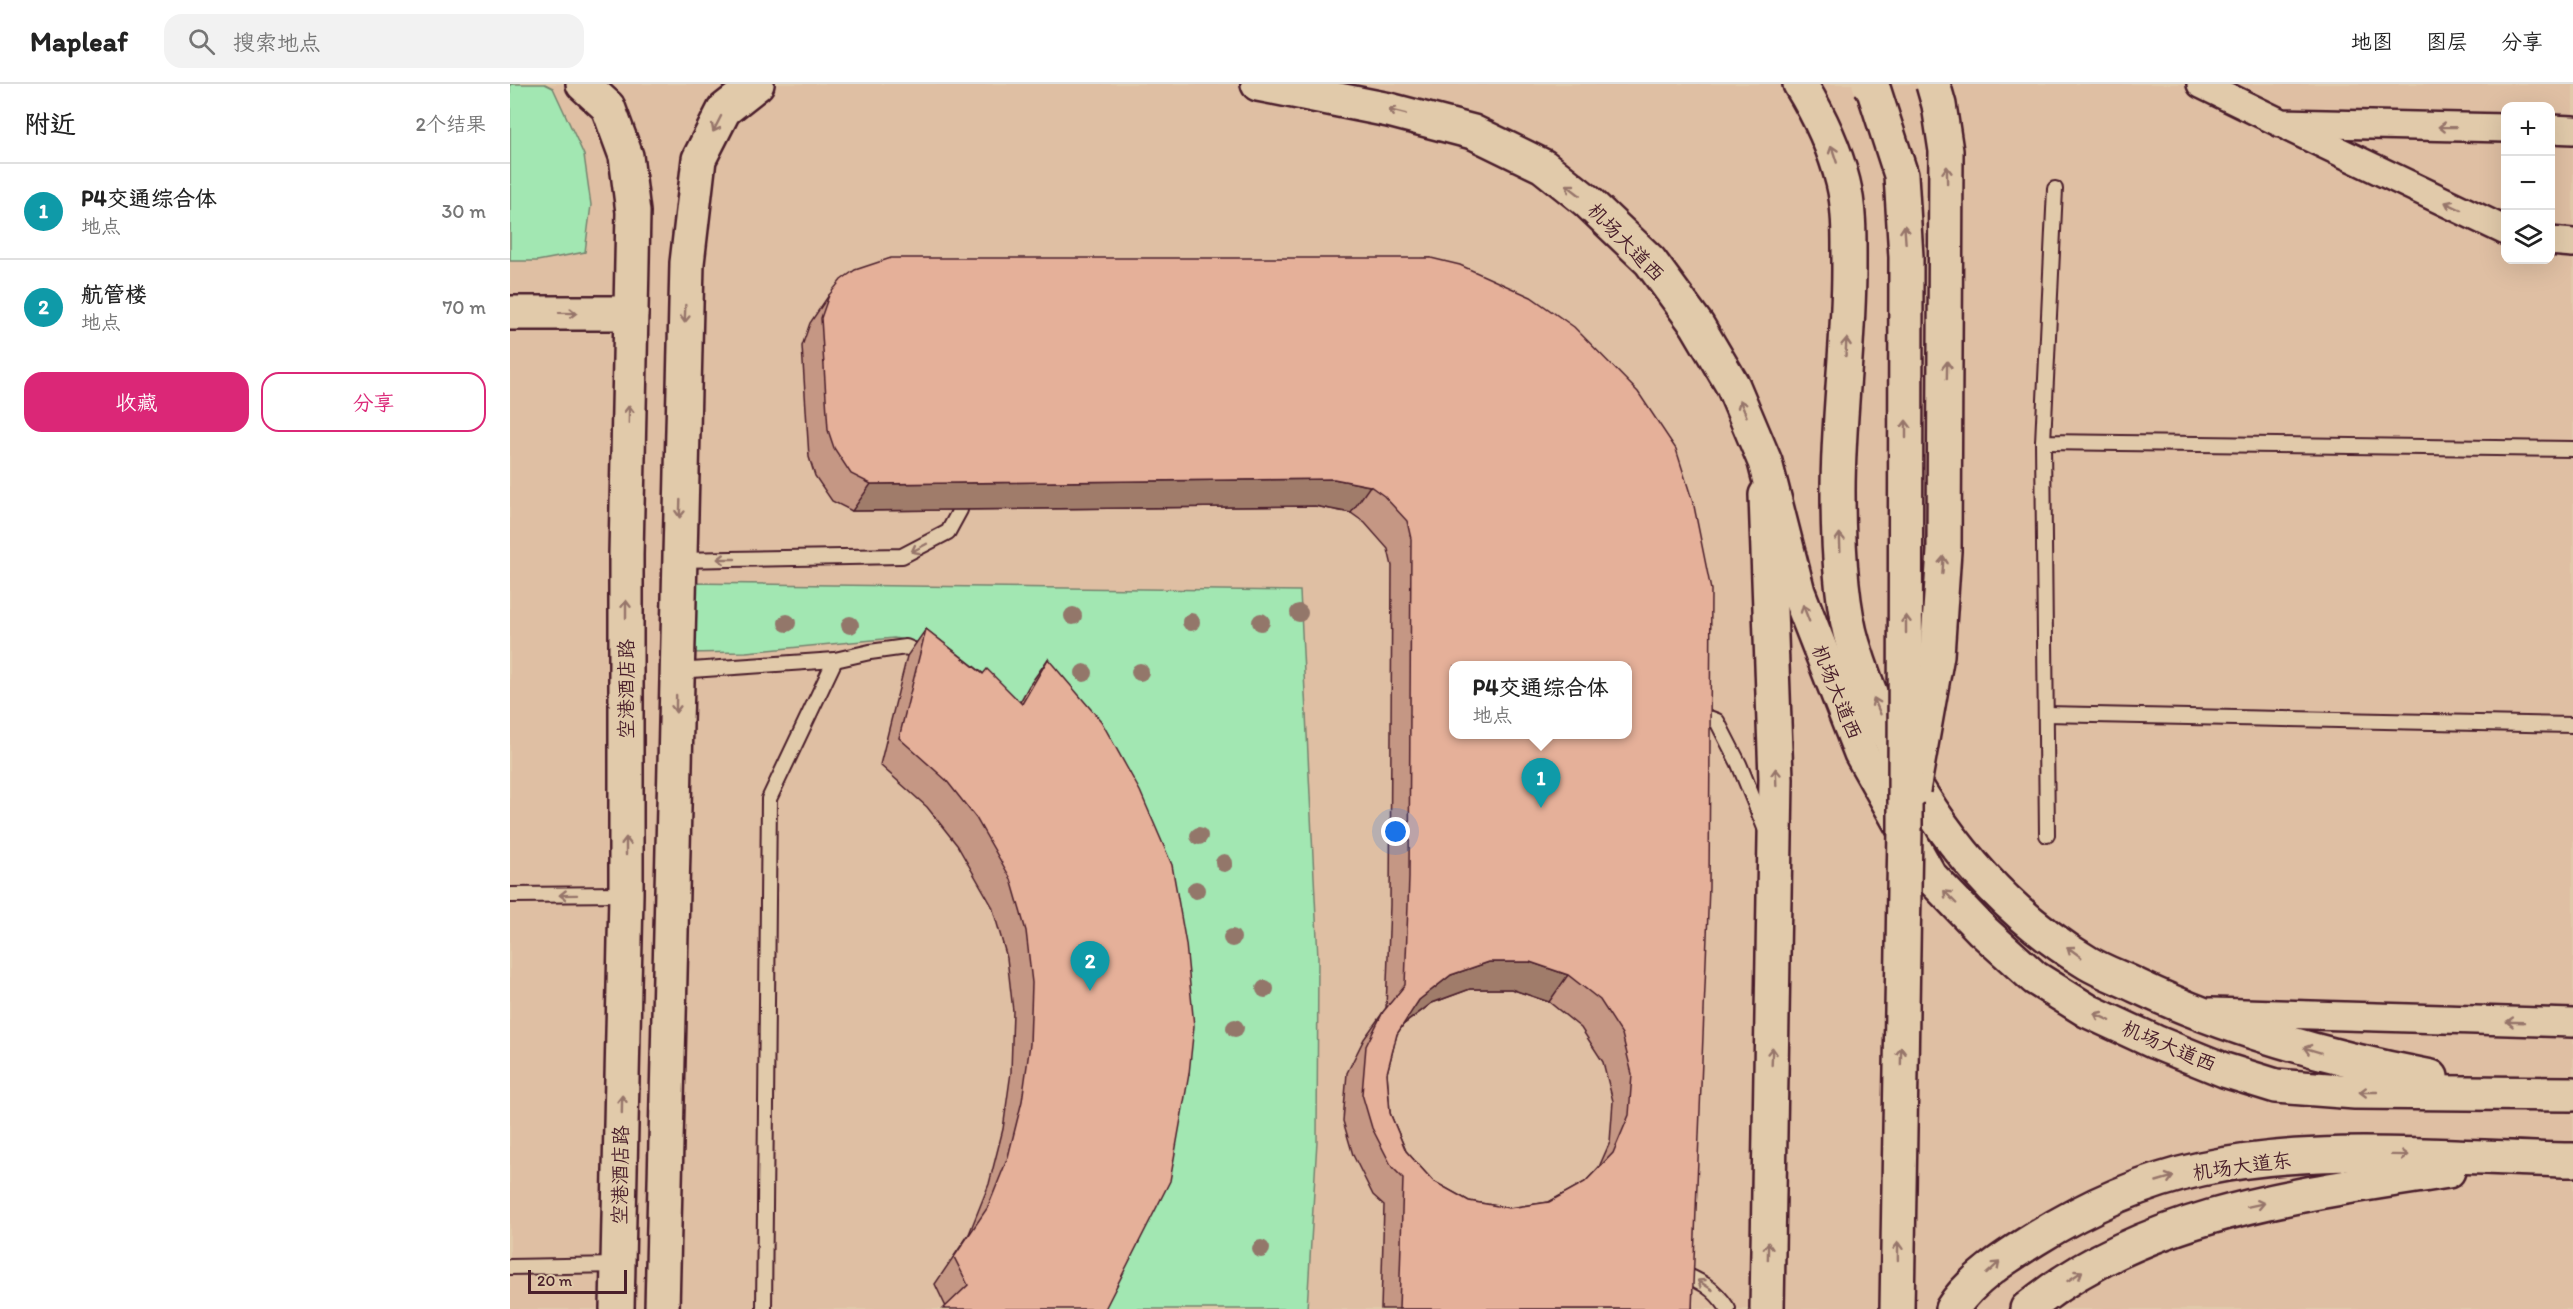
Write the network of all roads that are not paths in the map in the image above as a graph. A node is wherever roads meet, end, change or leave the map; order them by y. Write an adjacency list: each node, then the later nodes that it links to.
1 (583, 84): 17 (main road, 空港酒店路)
2 (757, 84): 22 (main road, one-way to 22)
3 (1258, 84): 20 (main road, 机场大道西, one-way to 3)
4 (1800, 84): 34 (main road, one-way to 4)
5 (1869, 84): 29 (main road, one-way to 5, bridge)
6 (1932, 84): 29 (main road, one-way to 6, bridge)
7 (2201, 84): 8 (street)
8 (2281, 123): 9 (street, one-way to 8); 13 (street, one-way to 8)
9 (2501, 128)
10 (2555, 129): 11 (street)
11 (2573, 130)
12 (2055, 189): 18 (lane)
13 (2501, 229)
14 (2555, 241): 15 (street)
15 (2573, 243)
16 (510, 313): 17 (main road, one-way to 17)
17 (631, 313): 32 (main road, 空港酒店路, one-way to 17)
18 (2043, 442): 19 (lane); 27 (lane)
19 (2573, 449)
20 (1765, 462): 31 (main road, one-way to 20); 36 (main road, 机场大道西, one-way to 20)
21 (960, 510): 22 (lane, one-way to 22)
22 (678, 560): 25 (main road)
23 (835, 660): 24 (lane); 25 (lane); 45 (lane)
24 (943, 664)
25 (677, 671): 44 (main road, one-way to 44)
26 (1691, 711): 31 (lane)
27 (2046, 714): 28 (lane); 30 (lane)
28 (2573, 725)
29 (1905, 830): 48 (main road, one-way to 29, bridge)
30 (2047, 835)
31 (1776, 855): 47 (main road, one-way to 31)
32 (626, 894): 33 (lane, one-way to 33); 40 (main road, 空港酒店路, one-way to 32)
33 (510, 895)
34 (2196, 1011): 35 (street, one-way to 34); 36 (main road, one-way to 34)
35 (2573, 1023)
36 (2513, 1093): 37 (main road, 机场大道西)
37 (2573, 1094)
38 (2524, 1159): 39 (main road, 机场大道东); 49 (main road, 机场大道东, one-way to 38); 50 (main road, one-way to 38)
39 (2573, 1160)
40 (618, 1265): 41 (lane); 43 (main road, 空港酒店路)
41 (510, 1267)
42 (1675, 1270): 46 (lane, one-way to 42)
43 (617, 1309)
44 (662, 1309)
45 (764, 1309)
46 (1728, 1309)
47 (1767, 1309)
48 (1897, 1309)
49 (1952, 1309)
50 (2027, 1309)

